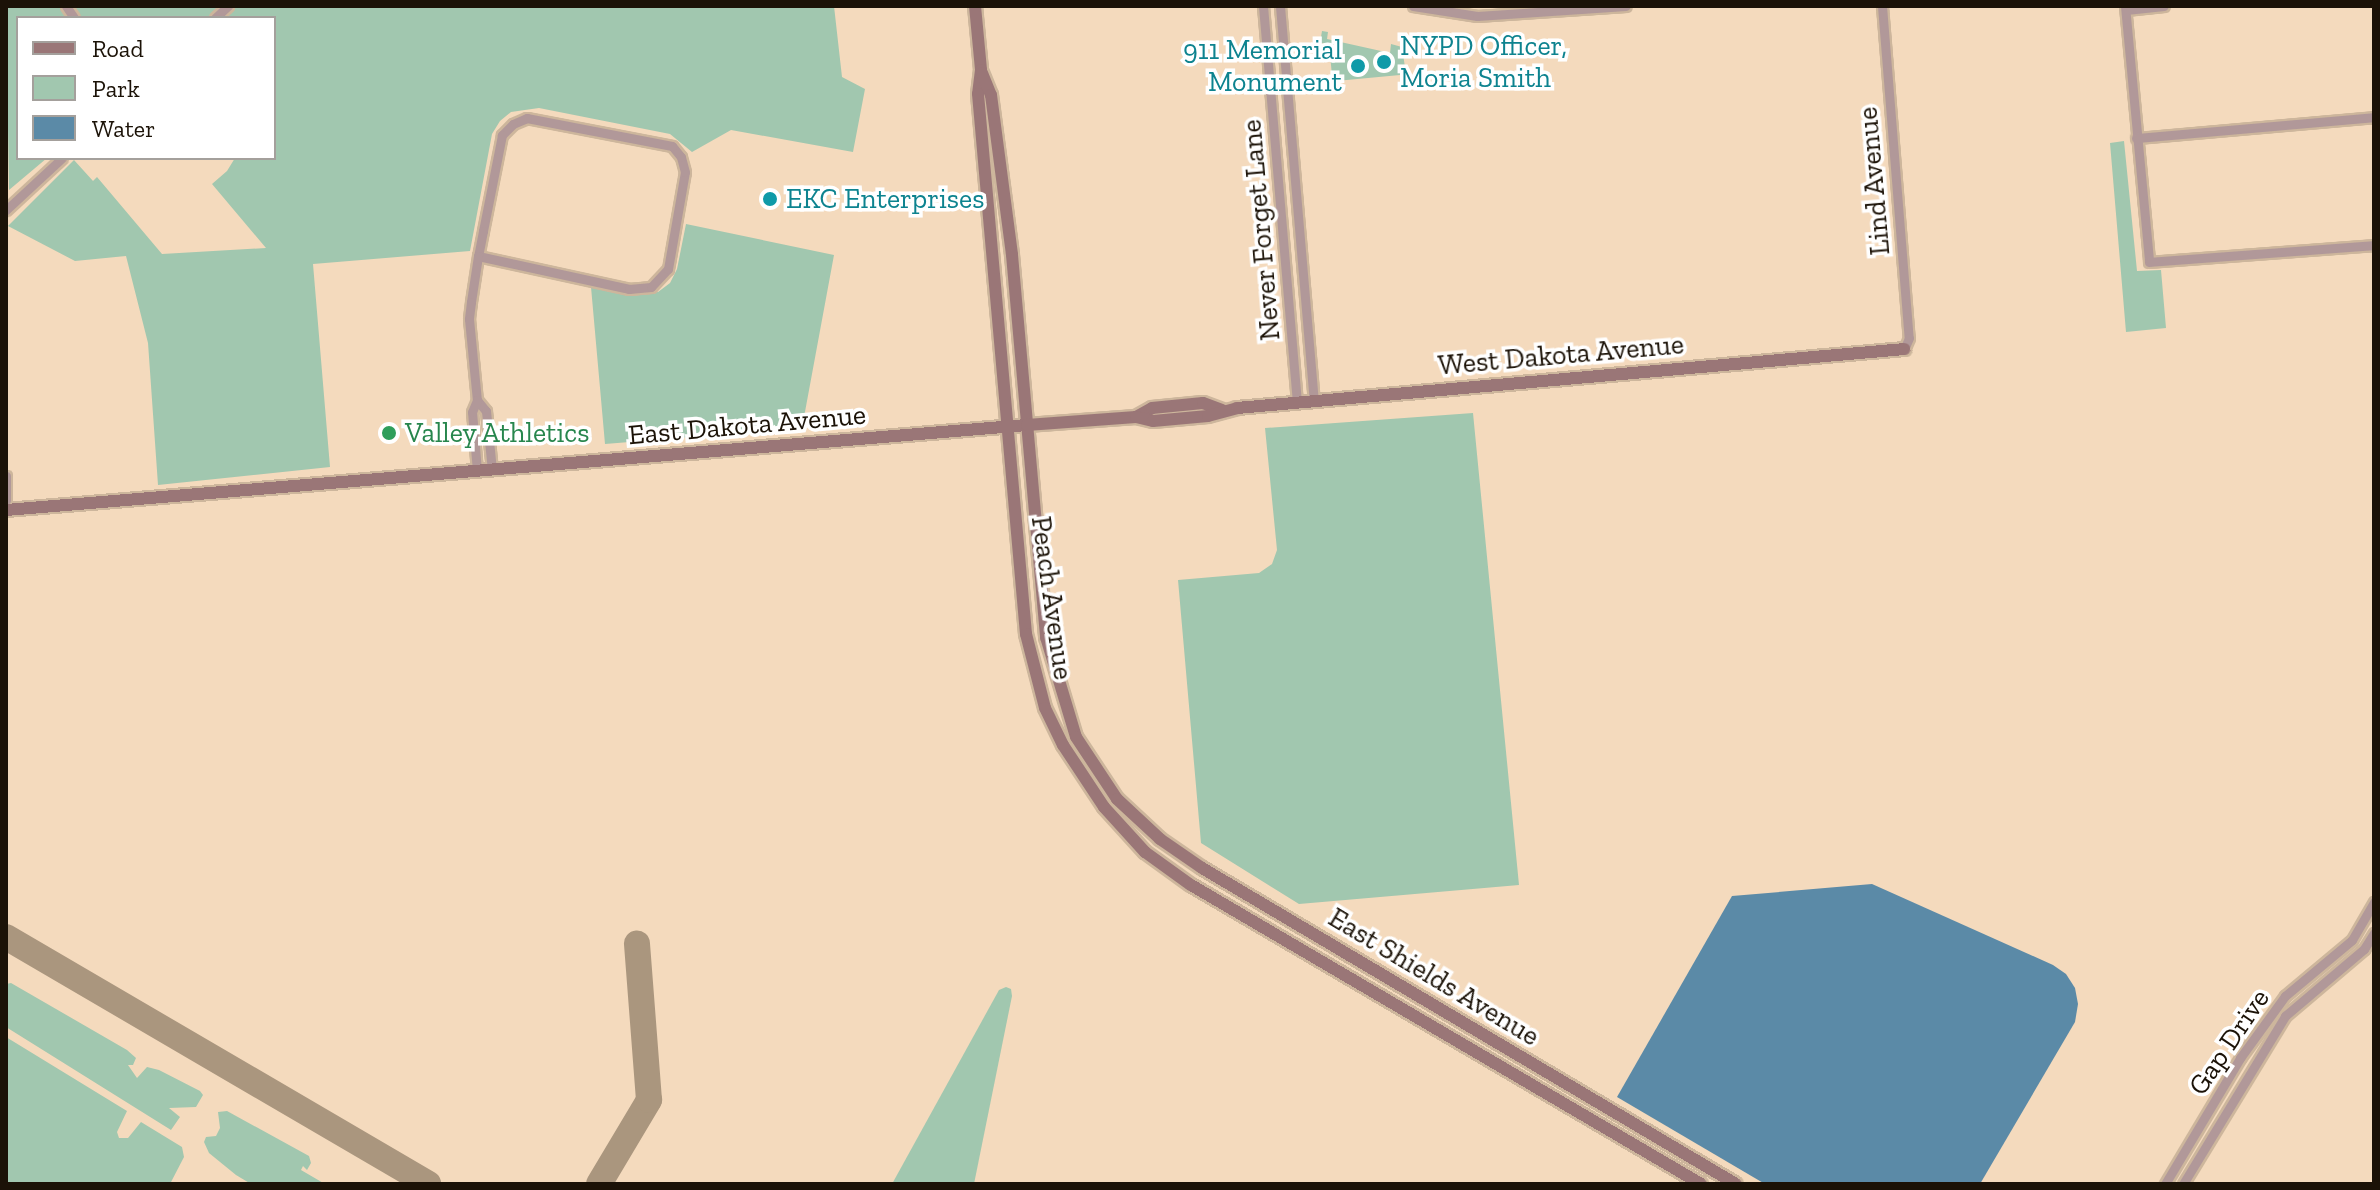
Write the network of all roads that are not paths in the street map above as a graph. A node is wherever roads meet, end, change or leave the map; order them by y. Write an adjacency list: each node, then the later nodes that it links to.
1 (975, 6): 10 (main road)
2 (1263, 6): 20 (street, Never Forget Lane)
3 (1280, 6): 19 (street, Never Forget Lane)
4 (1413, 6): 8 (street)
5 (1626, 6): 8 (street)
6 (1882, 6): 17 (street, Lind Avenue)
7 (2164, 6): 9 (street)
8 (1601, 7)
9 (2126, 8): 12 (street)
10 (981, 70): 21 (main road, Peach Avenue); 22 (main road, Peach Avenue)
11 (2374, 117): 12 (street)
12 (2136, 138): 15 (street)
13 (60, 160): 14 (street)
14 (6, 210)
15 (2374, 245)
16 (478, 256): 16 (street); 18 (street)
17 (1904, 349): 19 (main road, West Dakota Avenue)
18 (477, 400): 23 (street); 24 (street)
19 (1314, 401): 20 (main road, West Dakota Avenue)
20 (1297, 402): 21 (main road, West Dakota Avenue)
21 (1027, 425): 22 (main road, West Dakota Avenue); 28 (main road, Peach Avenue)
22 (1007, 427): 23 (main road, East Dakota Avenue); 29 (main road, Peach Avenue)
23 (492, 470): 24 (main road, East Dakota Avenue)
24 (477, 471): 27 (main road, East Dakota Avenue)
25 (6, 476): 26 (street)
26 (6, 500)
27 (6, 510)
28 (1117, 799): 30 (main road, East Shields Avenue)
29 (1104, 807): 32 (main road, East Shields Avenue)
30 (1237, 888): 32 (main road); 39 (main road, East Shields Avenue)
31 (2374, 902): 34 (street, Gap Drive)
32 (1227, 906): 38 (main road, East Shields Avenue)
33 (2374, 933): 35 (street, Gap Drive)
34 (2352, 940): 35 (street); 36 (street, Gap Drive)
35 (2364, 949): 37 (street, Gap Drive)
36 (2240, 1058): 37 (street); 40 (street, Gap Drive)
37 (2253, 1066): 41 (street, Gap Drive)
38 (1701, 1184)
39 (1736, 1184)
40 (2165, 1184)
41 (2183, 1184)

